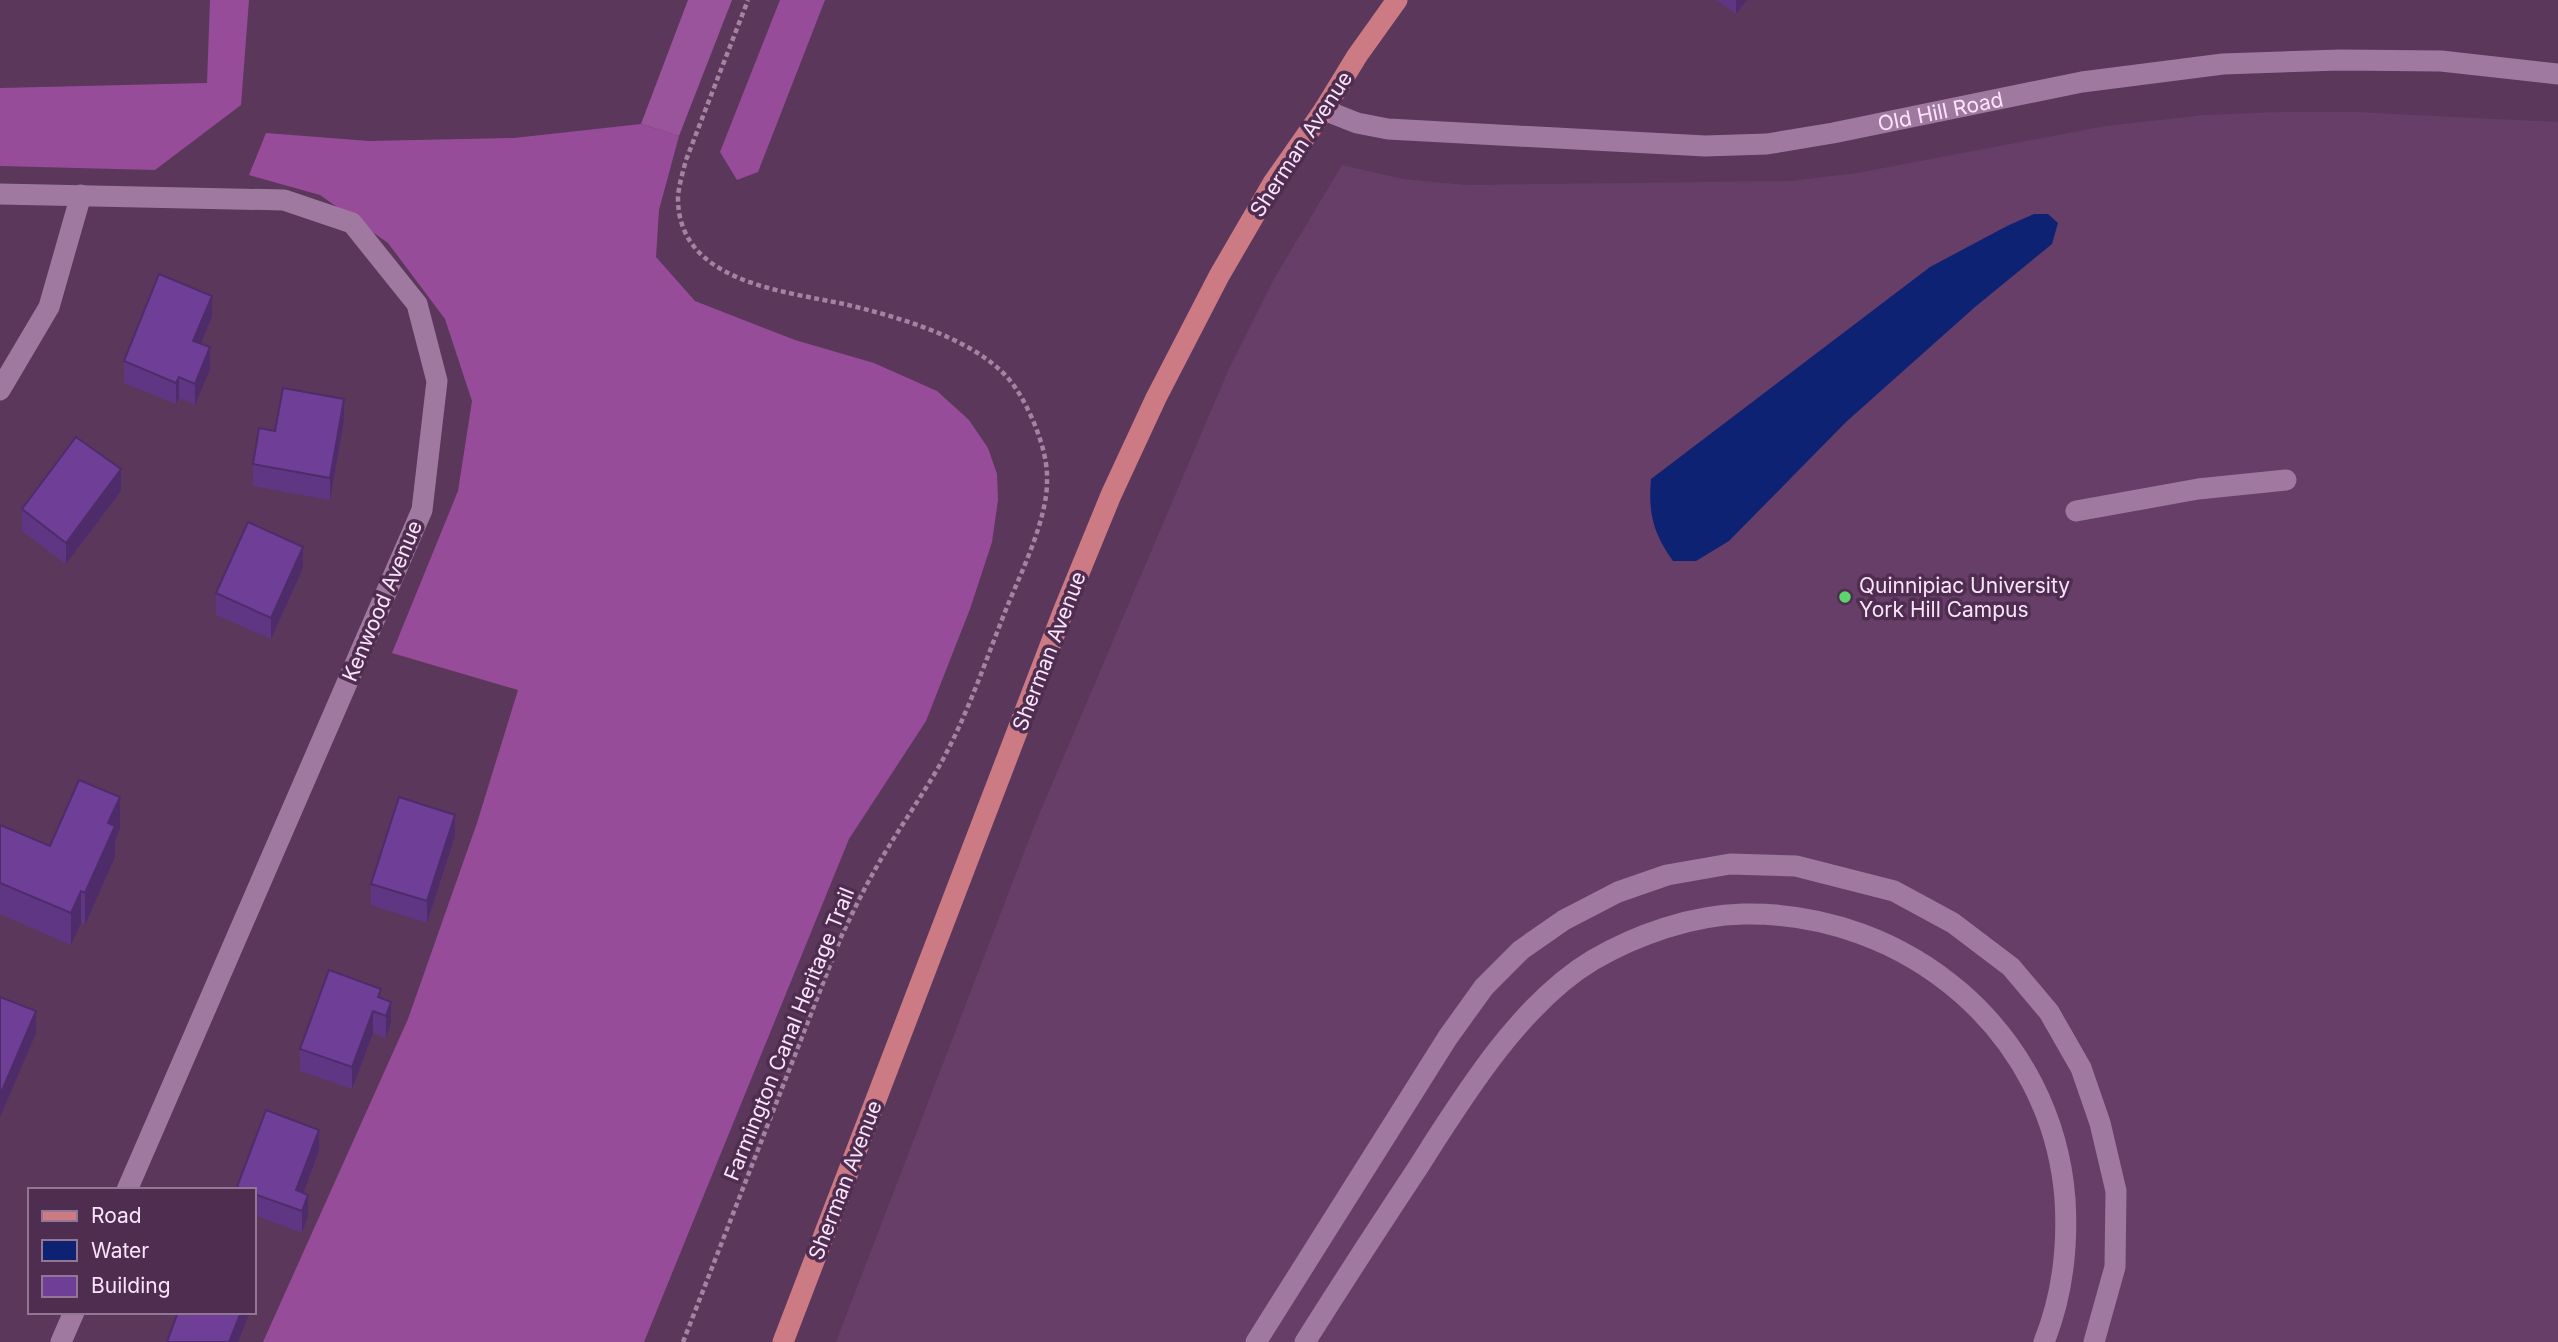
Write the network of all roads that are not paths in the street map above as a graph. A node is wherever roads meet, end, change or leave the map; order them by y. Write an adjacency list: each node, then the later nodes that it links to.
1 (1397, 0): 3 (main road, Sherman Avenue)
2 (2558, 75): 3 (street, Old Hill Road)
3 (1324, 110): 12 (main road, Sherman Avenue)
4 (0, 194): 5 (street, Kenwood Avenue)
5 (81, 195): 6 (street); 9 (street, Kenwood Avenue)
6 (0, 390)
7 (2286, 480): 8 (street)
8 (2076, 510)
9 (128, 1188)
10 (73, 1314): 11 (street)
11 (61, 1342)
12 (783, 1342)
13 (1255, 1342): 16 (street)
14 (1305, 1342): 15 (street)
15 (2044, 1342)
16 (2094, 1342)

